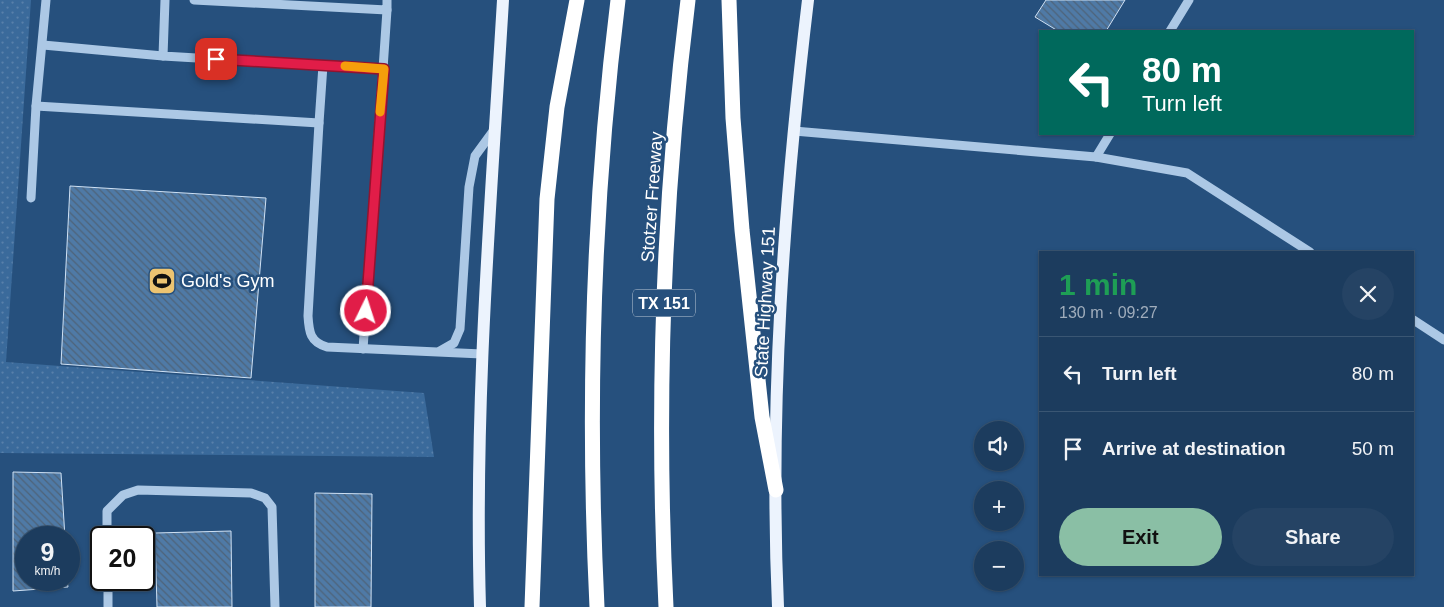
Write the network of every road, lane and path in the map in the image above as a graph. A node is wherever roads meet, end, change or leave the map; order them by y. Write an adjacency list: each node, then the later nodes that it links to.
1 (46, 0): 14 (lane)
2 (165, 0): 15 (lane)
3 (194, 0): 12 (lane)
4 (388, 0): 12 (lane)
5 (503, 0): 20 (main road)
6 (577, 0): 37 (highway)
7 (618, 0): 38 (highway)
8 (688, 0): 39 (highway, Stotzer Freeway / TX 151)
9 (729, 0): 31 (highway)
10 (808, 0): 21 (main road, State Highway 151)
11 (1189, 0): 13 (lane)
12 (387, 10): 17 (lane)
13 (1171, 30)
14 (43, 45): 15 (lane); 18 (lane)
15 (163, 56): 16 (lane)
16 (323, 65): 17 (lane); 19 (lane)
17 (384, 69): 28 (lane)
18 (36, 106): 19 (lane); 24 (lane)
19 (320, 123): 28 (lane)
20 (495, 128): 29 (lane); 30 (main road)
21 (794, 131): 23 (lane); 31 (main road, State Highway 151)
22 (1109, 135): 23 (lane)
23 (1096, 157): 25 (lane)
24 (31, 198)
25 (1308, 251)
26 (1414, 320): 27 (lane)
27 (1444, 338)
28 (363, 348): 29 (lane)
29 (438, 352): 30 (lane)
30 (482, 354): 36 (main road)
31 (776, 490): 40 (main road, State Highway 151)
32 (108, 526): 35 (lane)
33 (108, 591): 34 (lane)
34 (108, 607)
35 (275, 607)
36 (480, 607)
37 (532, 607)
38 (597, 607)
39 (666, 607)
40 (778, 607)

